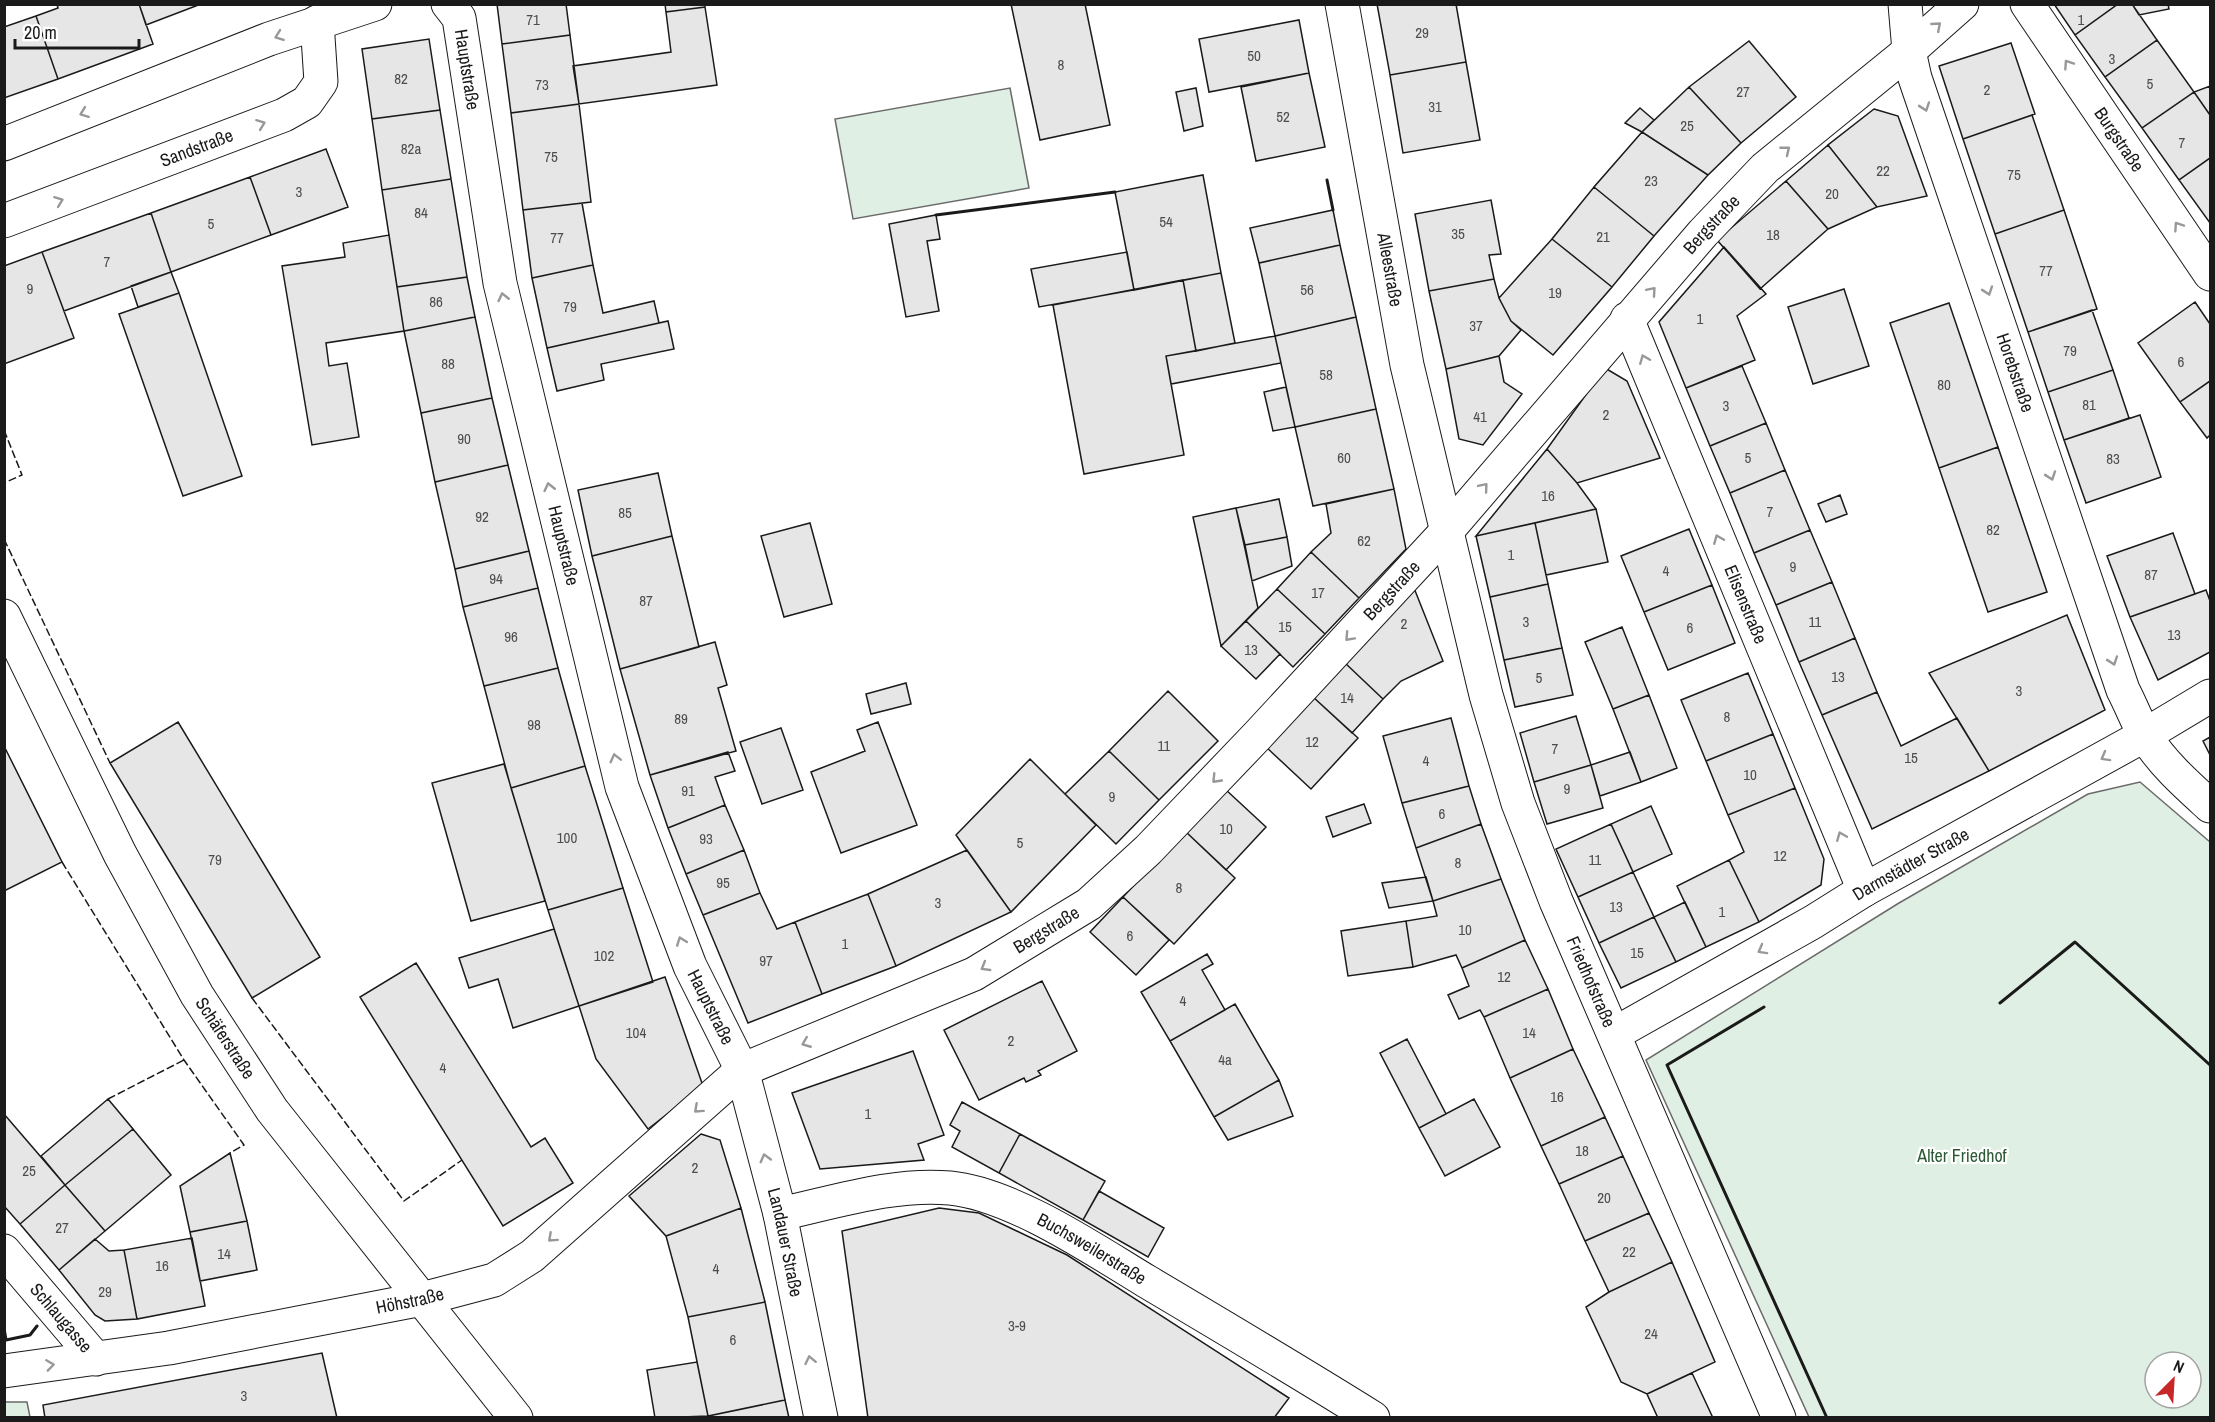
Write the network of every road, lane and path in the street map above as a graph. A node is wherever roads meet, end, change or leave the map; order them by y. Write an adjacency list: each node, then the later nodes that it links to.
1 (375, 4): 7 (street)
2 (448, 4): 20 (street, Hauptstraße, one-way to 2)
3 (1342, 4): 13 (street, Alleestraße)
4 (1905, 4): 8 (street, Horebstraße)
5 (1962, 4): 8 (street, Bergstraße, one-way to 5)
6 (2027, 4): 11 (street, Burgstraße, one-way to 6)
7 (317, 22): 9 (street, one-way to 9); 10 (street, Sandstraße, one-way to 7)
8 (1909, 51): 12 (street, Bergstraße, one-way to 8); 16 (street, Horebstraße, one-way to 16)
9 (4, 144)
10 (4, 221)
11 (2211, 274)
12 (1627, 319): 13 (street, Bergstraße, one-way to 12); 18 (street, Elisenstraße, one-way to 12)
13 (1446, 532): 19 (street, Friedhofstraße); 20 (street, Bergstraße, one-way to 20)
14 (4, 616): 23 (street, Schäferstraße)
15 (2211, 696): 16 (street, Darmstädter Straße)
16 (2145, 735): 17 (street, Horebstraße); 18 (street, Darmstädter Straße, one-way to 18)
17 (2211, 806)
18 (1864, 890): 19 (street, Darmstädter Straße, one-way to 19)
19 (1614, 1034): 29 (street, Friedhofstraße)
20 (742, 1070): 21 (street, Landauer Straße, one-way to 20); 23 (street, Höhstraße, one-way to 23)
21 (780, 1214): 27 (street, Landauer Straße, one-way to 21); 28 (street, Buchsweilerstraße)
22 (4, 1251): 24 (street, Schlaugasse)
23 (422, 1299): 24 (street, Höhstraße); 26 (street, Schäferstraße)
24 (96, 1359): 25 (street, Höhstraße, one-way to 24)
25 (4, 1371)
26 (516, 1418)
27 (821, 1418)
28 (1373, 1418)
29 (1779, 1418)

